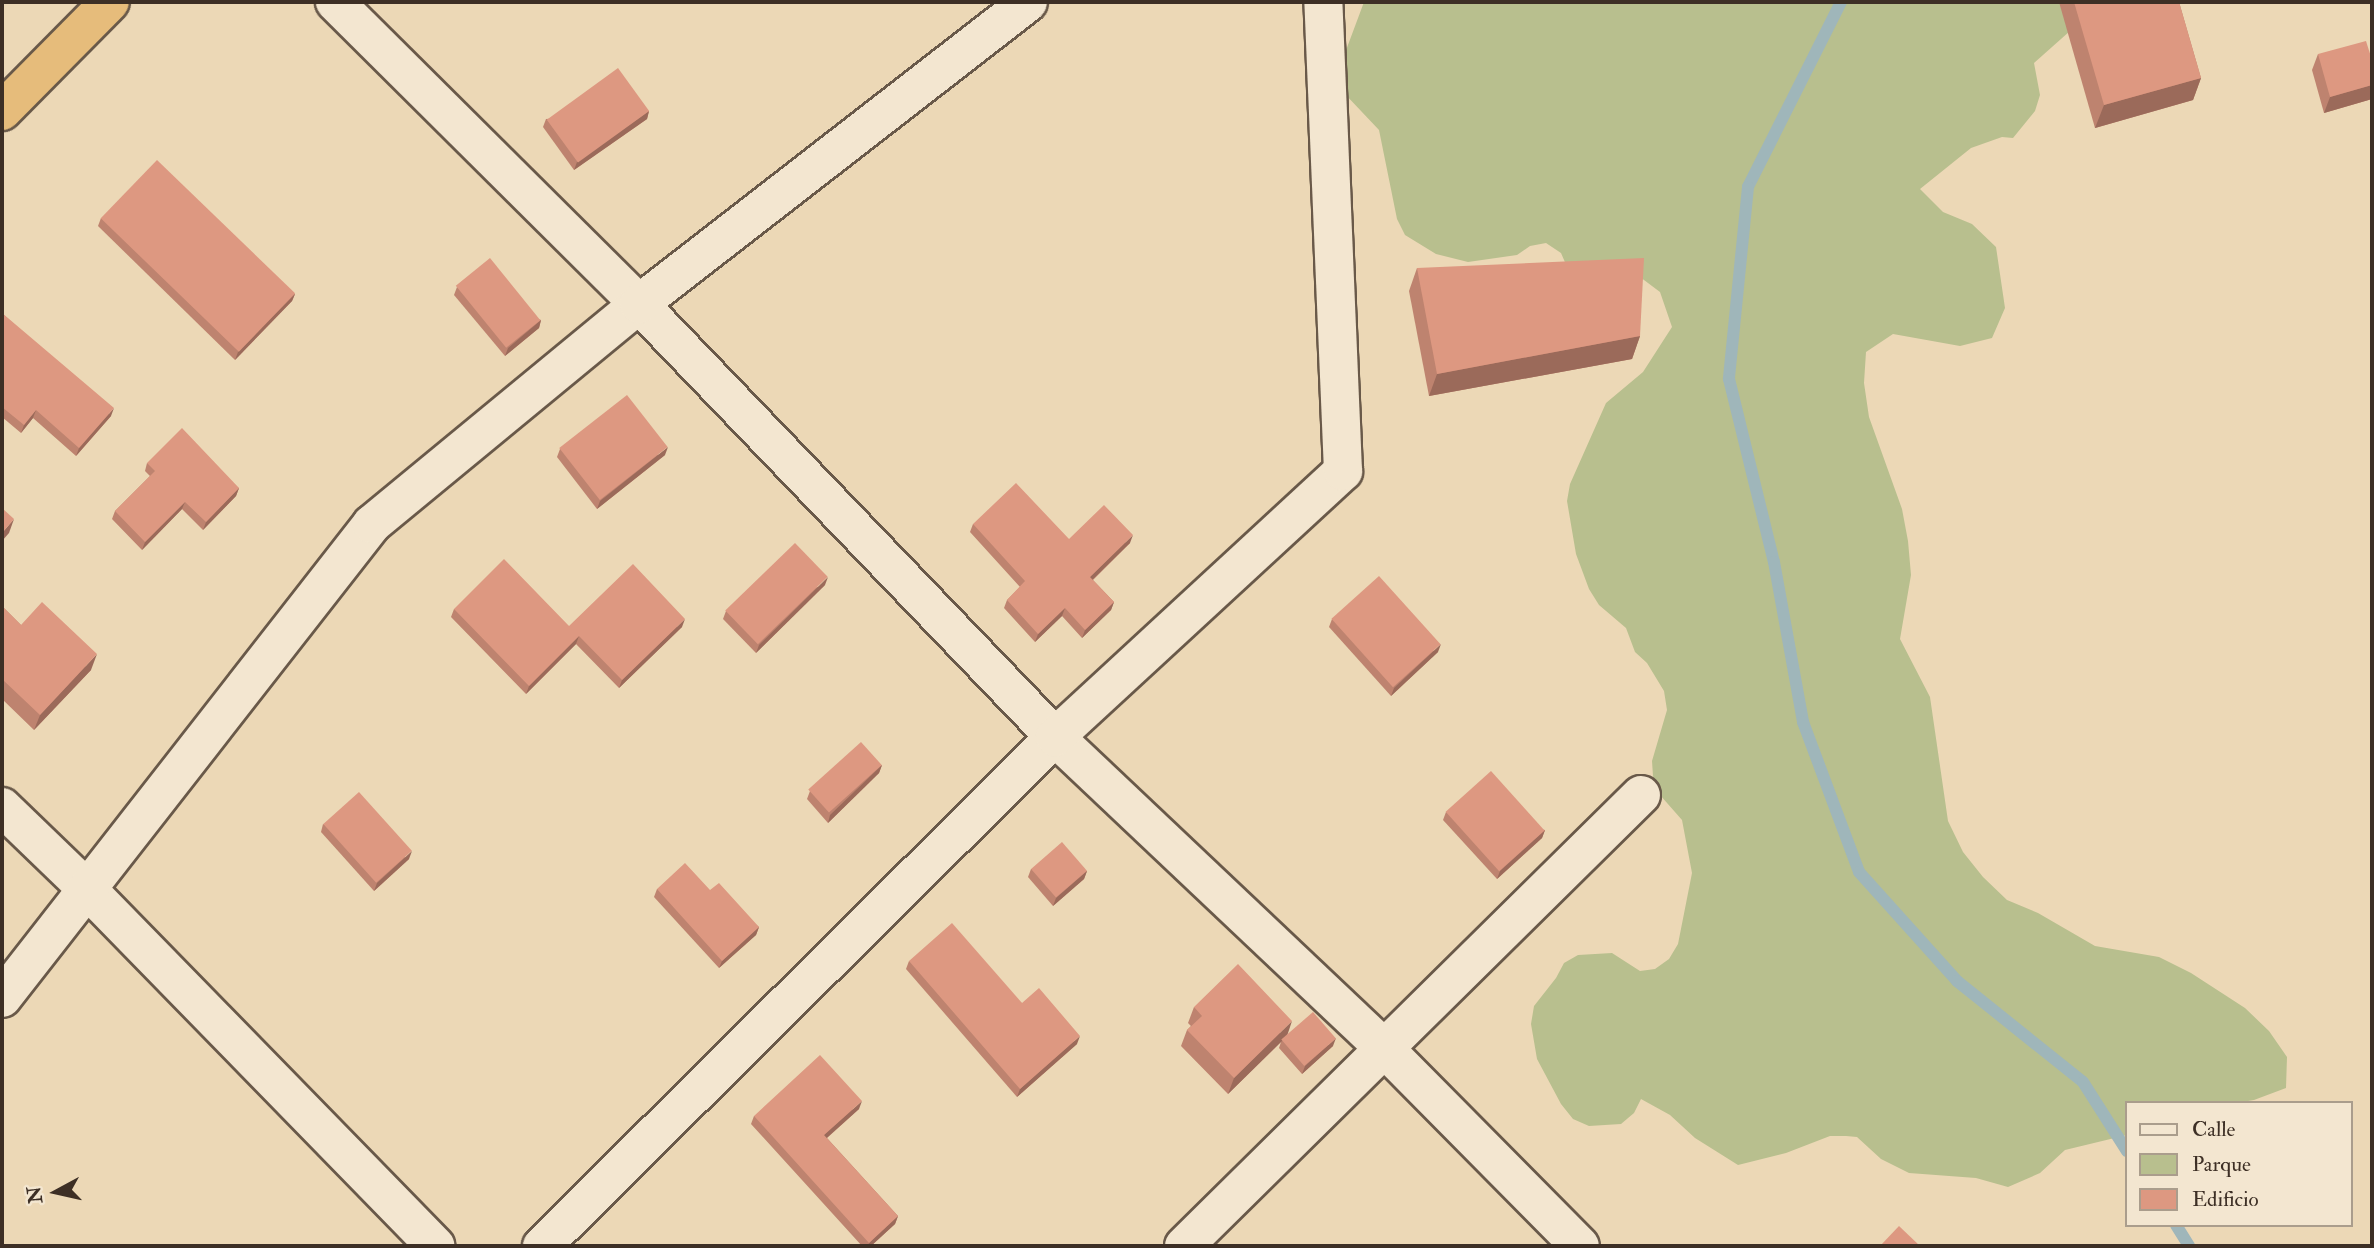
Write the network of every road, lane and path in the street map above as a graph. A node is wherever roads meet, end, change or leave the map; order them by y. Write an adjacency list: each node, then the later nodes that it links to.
1 (110, 2): 5 (highway)
2 (335, 2): 6 (street)
3 (1028, 2): 6 (street)
4 (1323, 2): 7 (street)
5 (2, 111)
6 (639, 304): 7 (street); 10 (street)
7 (1055, 737): 12 (street); 14 (street)
8 (1641, 795): 12 (street)
9 (2, 807): 10 (street)
10 (87, 889): 11 (street); 13 (street)
11 (2, 998)
12 (1385, 1049): 15 (street); 16 (street)
13 (435, 1246)
14 (542, 1246)
15 (1184, 1246)
16 (1580, 1246)

